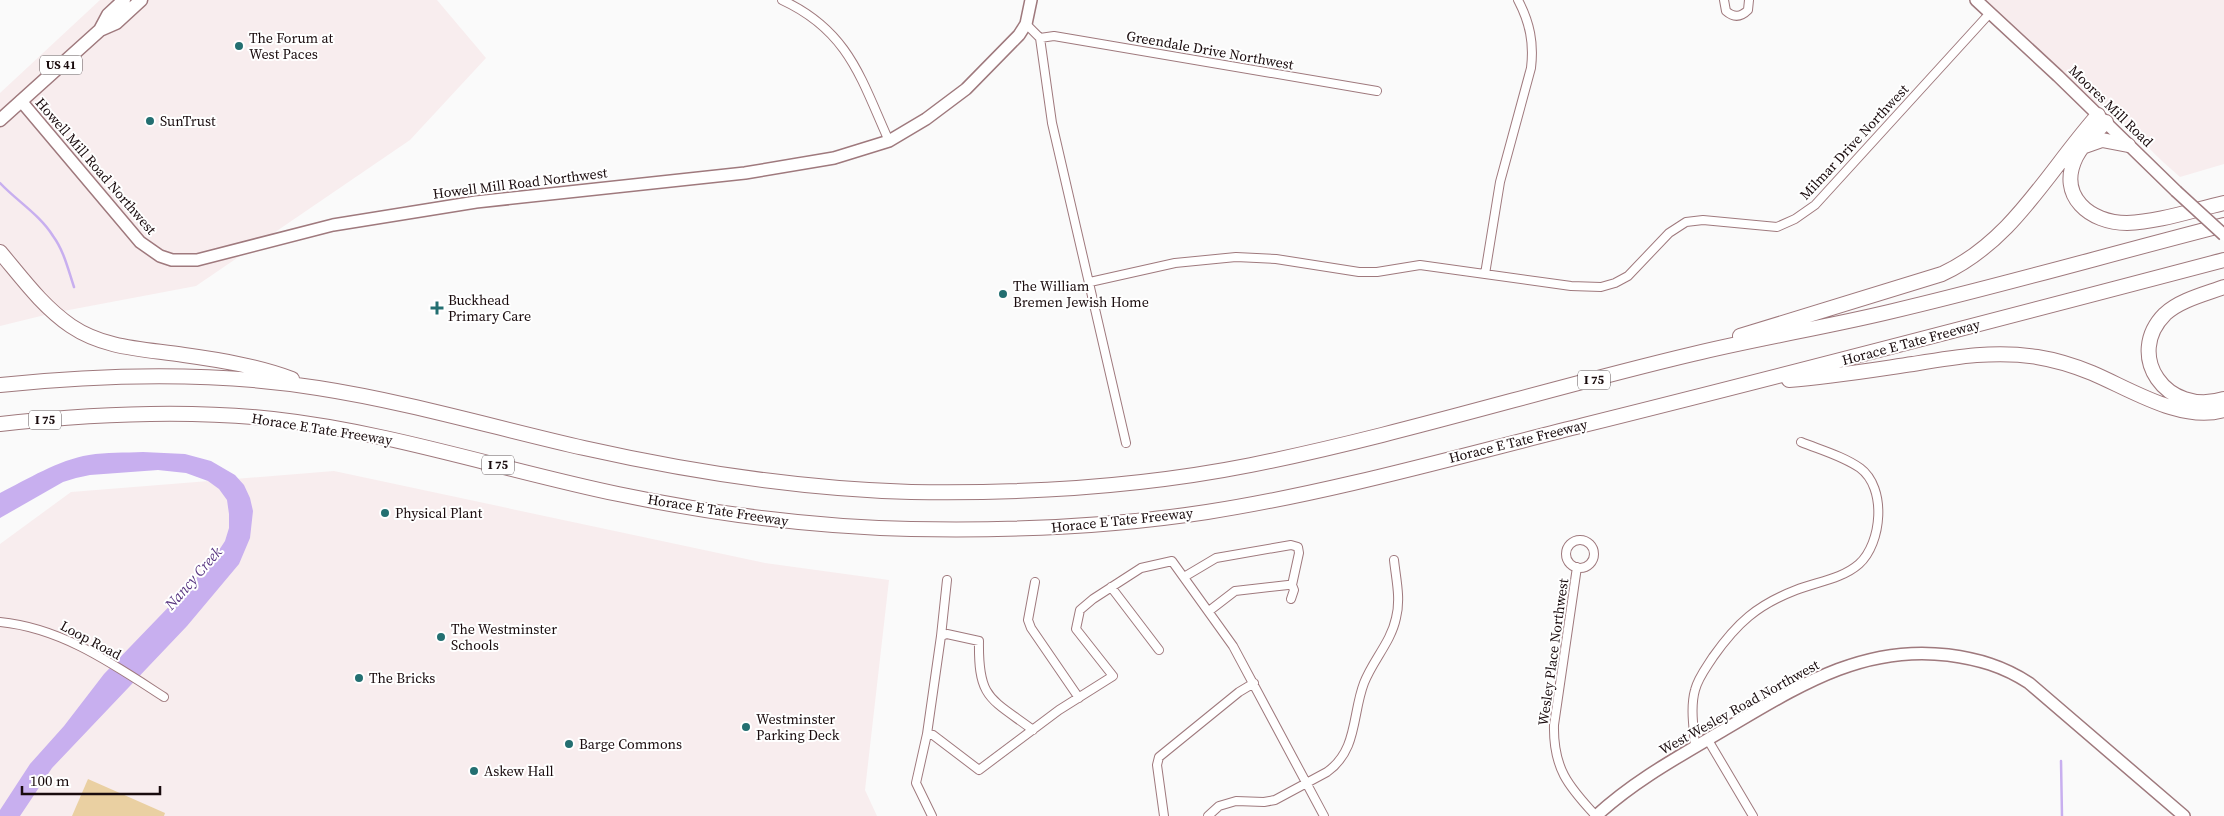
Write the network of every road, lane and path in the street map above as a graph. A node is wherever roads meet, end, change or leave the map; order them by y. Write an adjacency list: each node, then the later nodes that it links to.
1 (124, 0): 11 (main road, US 41)
2 (141, 0): 11 (main road, US 41)
3 (782, 0): 17 (street)
4 (1031, 0): 10 (main road, Howell Mill Road Northwest)
5 (1518, 0): 25 (street)
6 (1724, 0): 7 (street)
7 (1749, 0)
8 (1976, 0): 9 (main road, Moores Mill Road)
9 (1990, 13): 15 (main road, Moores Mill Road); 25 (street, Milmar Drive Northwest)
10 (1026, 24): 12 (street); 17 (main road, Howell Mill Road Northwest)
11 (100, 30): 14 (main road, US 41)
12 (1040, 38): 13 (street, Greendale Drive Northwest); 26 (street)
13 (1377, 91)
14 (21, 101): 16 (main road, US 41); 17 (main road, Howell Mill Road Northwest)
15 (2102, 119): 18 (main road, Moores Mill Road); 19 (highway); 28 (highway)
16 (0, 120)
17 (889, 141)
18 (2128, 144): 19 (highway); 22 (main road, Moores Mill Road, bridge)
19 (2080, 149): 20 (highway)
20 (2224, 203)
21 (2224, 226): 28 (highway, I 75)
22 (2224, 235)
23 (0, 252): 31 (highway)
24 (2224, 260): 29 (highway, Horace E Tate Freeway / I 75)
25 (1485, 274): 26 (street)
26 (1090, 282): 36 (street)
27 (2224, 287): 32 (highway)
28 (1692, 354): 31 (highway, I 75)
29 (1748, 384): 33 (highway); 34 (highway, Horace E Tate Freeway / I 75)
30 (0, 385): 31 (highway, I 75)
31 (313, 387)
32 (2224, 399)
33 (2224, 410)
34 (0, 424)
35 (1802, 442): 55 (street)
36 (1126, 444)
37 (1394, 560): 56 (street)
38 (1577, 568): 61 (street, Wesley Place Northwest)
39 (1184, 577): 42 (street); 43 (street); 45 (street)
40 (947, 580): 47 (street)
41 (1035, 582): 51 (street)
42 (1292, 585): 44 (street); 45 (street)
43 (1111, 587): 48 (street); 51 (street)
44 (1291, 599)
45 (1209, 611): 49 (street)
46 (0, 622): 50 (street, Loop Road)
47 (941, 636): 52 (street); 53 (street)
48 (1159, 650)
49 (1254, 683): 56 (street); 58 (street)
50 (164, 697)
51 (1079, 698): 52 (street)
52 (1033, 730): 53 (street)
53 (927, 734): 57 (street)
54 (1708, 740): 55 (main road, West Wesley Road Northwest); 62 (street); 63 (main road, West Wesley Road Northwest)
55 (1695, 747): 61 (main road, West Wesley Road Northwest)
56 (1306, 782): 59 (street); 60 (street)
57 (932, 816)
58 (1164, 816)
59 (1208, 816)
60 (1324, 816)
61 (1596, 816)
62 (1753, 816)
63 (2184, 816)

